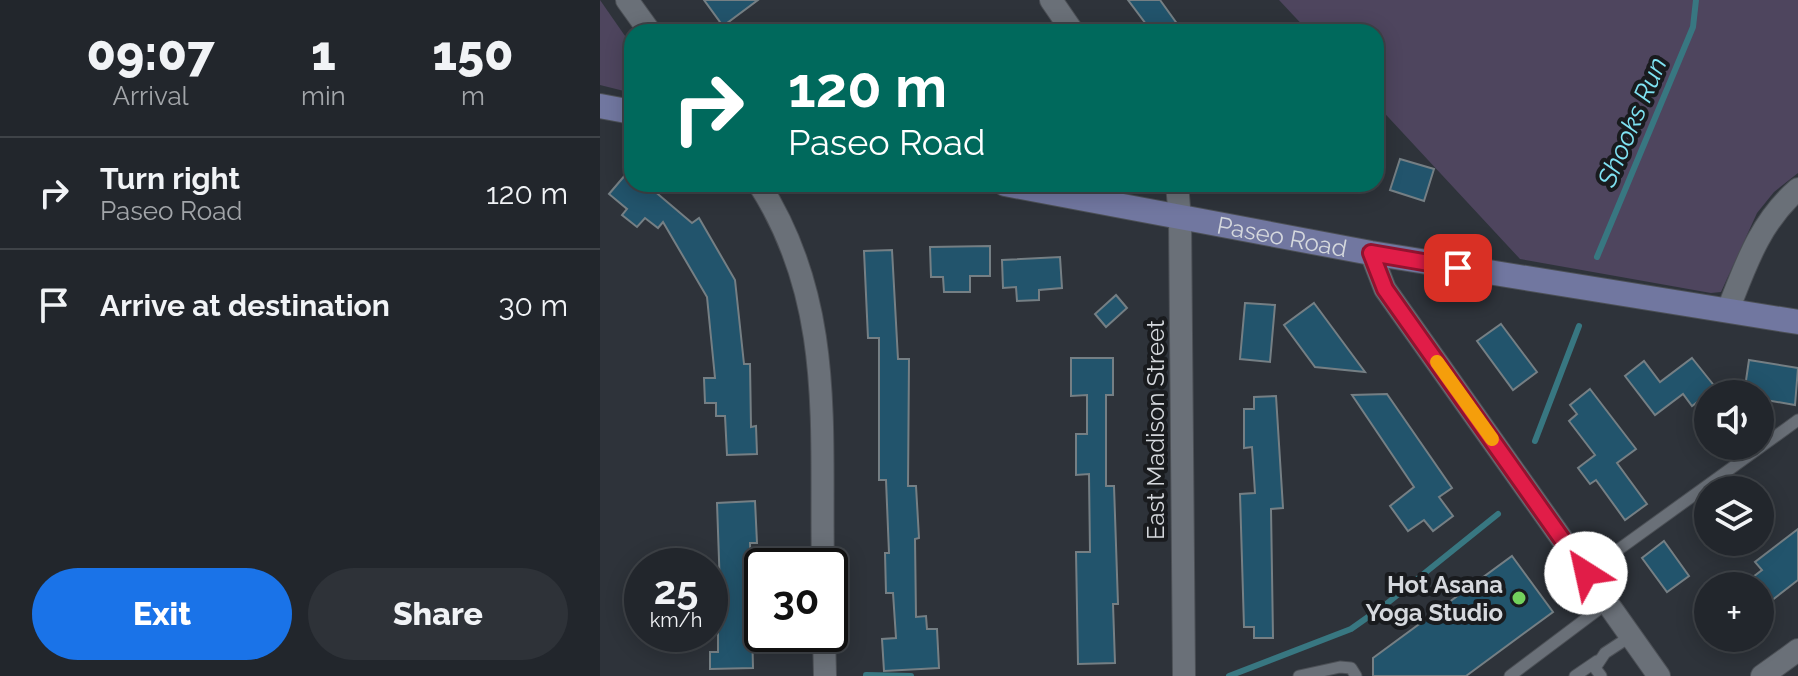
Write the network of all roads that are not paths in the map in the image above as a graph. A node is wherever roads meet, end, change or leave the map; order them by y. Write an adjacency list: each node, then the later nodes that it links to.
1 (627, 0): 3 (street)
2 (1051, 0): 4 (street)
3 (644, 24)
4 (1068, 24)
5 (600, 106): 6 (main road)
6 (624, 110)
7 (1798, 189): 13 (street)
8 (763, 192): 16 (street)
9 (1045, 192): 11 (main road, Paseo Road)
10 (1178, 192): 11 (street, East Madison Street)
11 (1180, 219): 12 (main road, Paseo Road); 24 (street, East Madison Street)
12 (1371, 253): 13 (main road, Paseo Road); 17 (street)
13 (1728, 310): 14 (main road, Paseo Road)
14 (1798, 322)
15 (1798, 420): 17 (lane)
16 (823, 548)
17 (1586, 573): 18 (street)
18 (1607, 603): 19 (street); 27 (lane)
19 (1631, 636): 22 (lane); 30 (street)
20 (1798, 650): 31 (street)
21 (824, 652): 23 (street)
22 (1597, 661): 28 (lane); 29 (lane)
23 (825, 676)
24 (1184, 676)
25 (1299, 676): 26 (lane)
26 (1356, 676)
27 (1510, 676)
28 (1575, 676)
29 (1601, 676)
30 (1659, 676)
31 (1762, 676)

